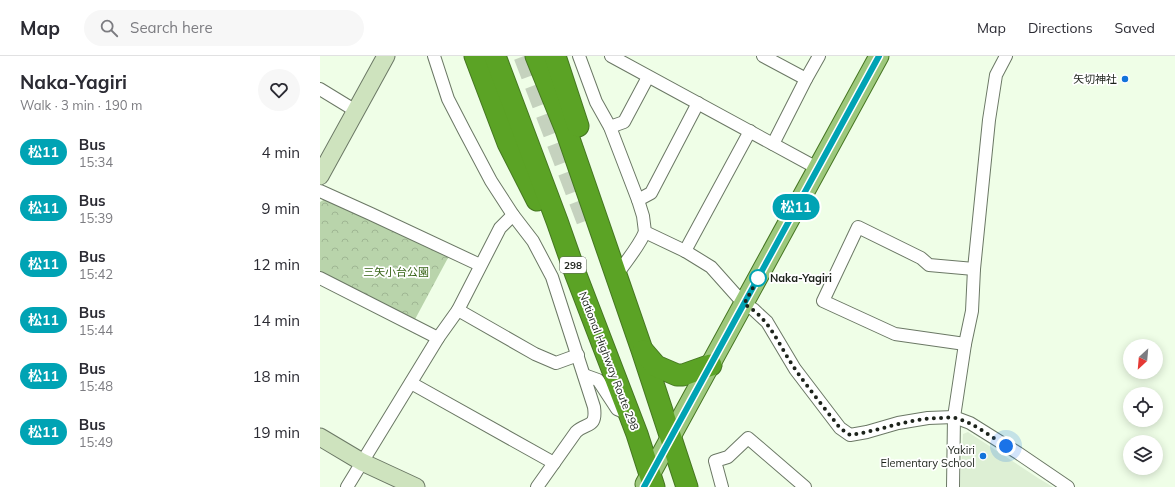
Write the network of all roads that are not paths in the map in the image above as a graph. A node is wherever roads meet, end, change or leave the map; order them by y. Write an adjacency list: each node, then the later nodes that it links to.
1 (386, 56): 17 (street)
2 (434, 56): 25 (street)
3 (475, 56): 31 (highway)
4 (495, 56): 31 (highway, National Highway Route 298 / 298)
5 (536, 56): 26 (highway)
6 (555, 56): 26 (highway)
7 (579, 56): 18 (street)
8 (611, 56): 13 (street)
9 (763, 56): 14 (street)
10 (819, 56): 14 (street)
11 (879, 56): 21 (main road)
12 (1006, 56): 30 (street)
13 (648, 77): 16 (street); 18 (street)
14 (806, 79): 20 (street)
15 (320, 89): 17 (street)
16 (698, 103): 19 (street); 24 (street)
17 (356, 111): 22 (street)
18 (610, 126): 24 (street)
19 (750, 131): 20 (street); 28 (street)
20 (773, 144): 21 (street)
21 (817, 168): 34 (main road)
22 (320, 176)
23 (320, 191): 29 (street)
24 (638, 200): 27 (street)
25 (513, 215): 29 (street); 39 (street)
26 (598, 224): 32 (highway)
27 (645, 232): 28 (street); 32 (street)
28 (685, 251): 34 (street)
29 (480, 266): 35 (street)
30 (974, 269): 37 (street); 37 (street)
31 (576, 275): 43 (highway, National Highway Route 298 / 298)
32 (616, 276): 38 (highway)
33 (320, 278): 36 (street)
34 (744, 304): 40 (main road); 44 (street)
35 (458, 310): 36 (street); 39 (street)
36 (438, 338): 42 (street)
37 (965, 344): 44 (street)
38 (642, 350): 40 (highway); 46 (highway)
39 (578, 355): 41 (street)
40 (710, 365): 46 (main road)
41 (584, 375): 43 (street); 48 (street)
42 (411, 383): 47 (street); 48 (street)
43 (629, 414): 49 (highway, National Highway Route 298 / 298)
44 (954, 418): 56 (street); 57 (street)
45 (320, 437): 47 (street)
46 (671, 438): 49 (main road); 53 (highway)
47 (362, 462): 50 (street); 51 (street)
48 (554, 463): 52 (street)
49 (649, 483)
50 (347, 487)
51 (416, 487)
52 (537, 487)
53 (687, 487)
54 (722, 487): 55 (street)
55 (805, 487)
56 (953, 487)
57 (1068, 487)

